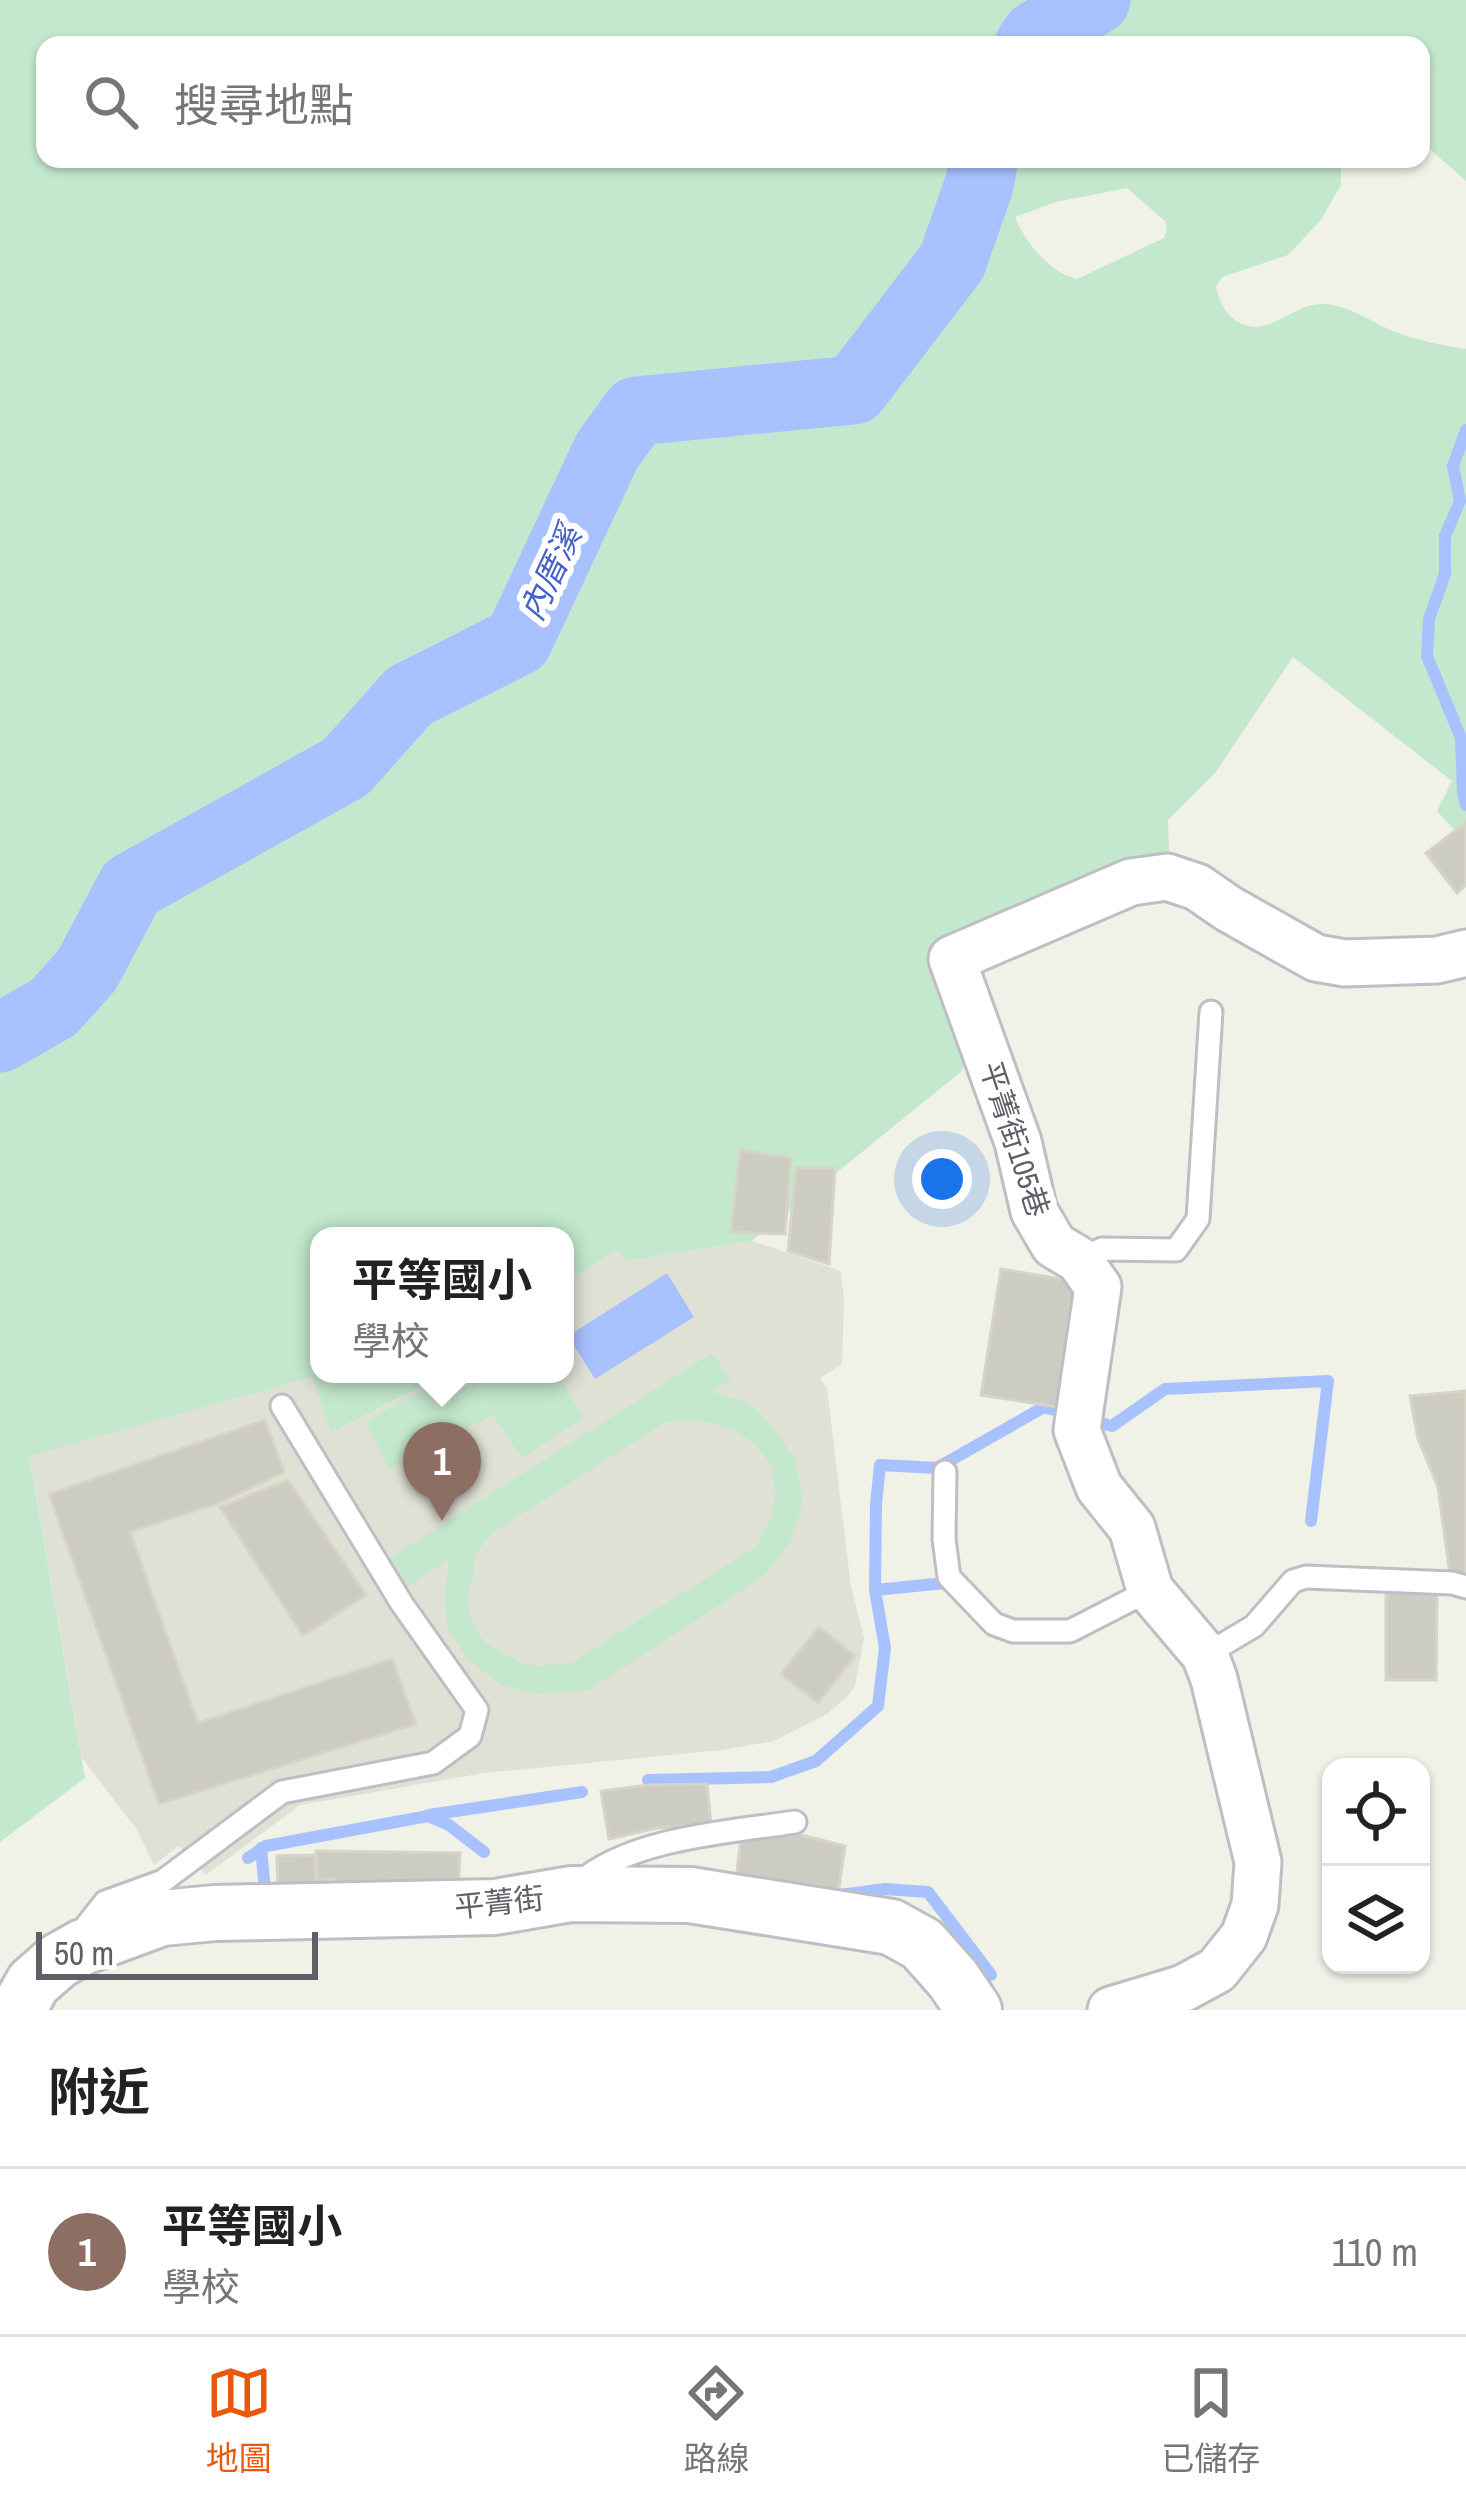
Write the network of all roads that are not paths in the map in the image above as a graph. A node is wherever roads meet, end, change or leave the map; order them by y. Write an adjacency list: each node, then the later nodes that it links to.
1 (1466, 953): 3 (street, 平菁街105巷)
2 (1211, 1012): 3 (lane)
3 (1079, 1260): 7 (street, 平菁街105巷)
4 (282, 1406): 11 (lane)
5 (945, 1472): 7 (lane)
6 (1466, 1587): 8 (lane)
7 (1150, 1590): 8 (street, 平菁街105巷)
8 (1205, 1655): 14 (street, 平菁街105巷)
9 (795, 1822): 10 (lane)
10 (571, 1894): 11 (street, 平菁街); 13 (street, 平菁街)
11 (58, 1960): 12 (street, 平菁街)
12 (18, 2010)
13 (974, 2010)
14 (1111, 2010)

